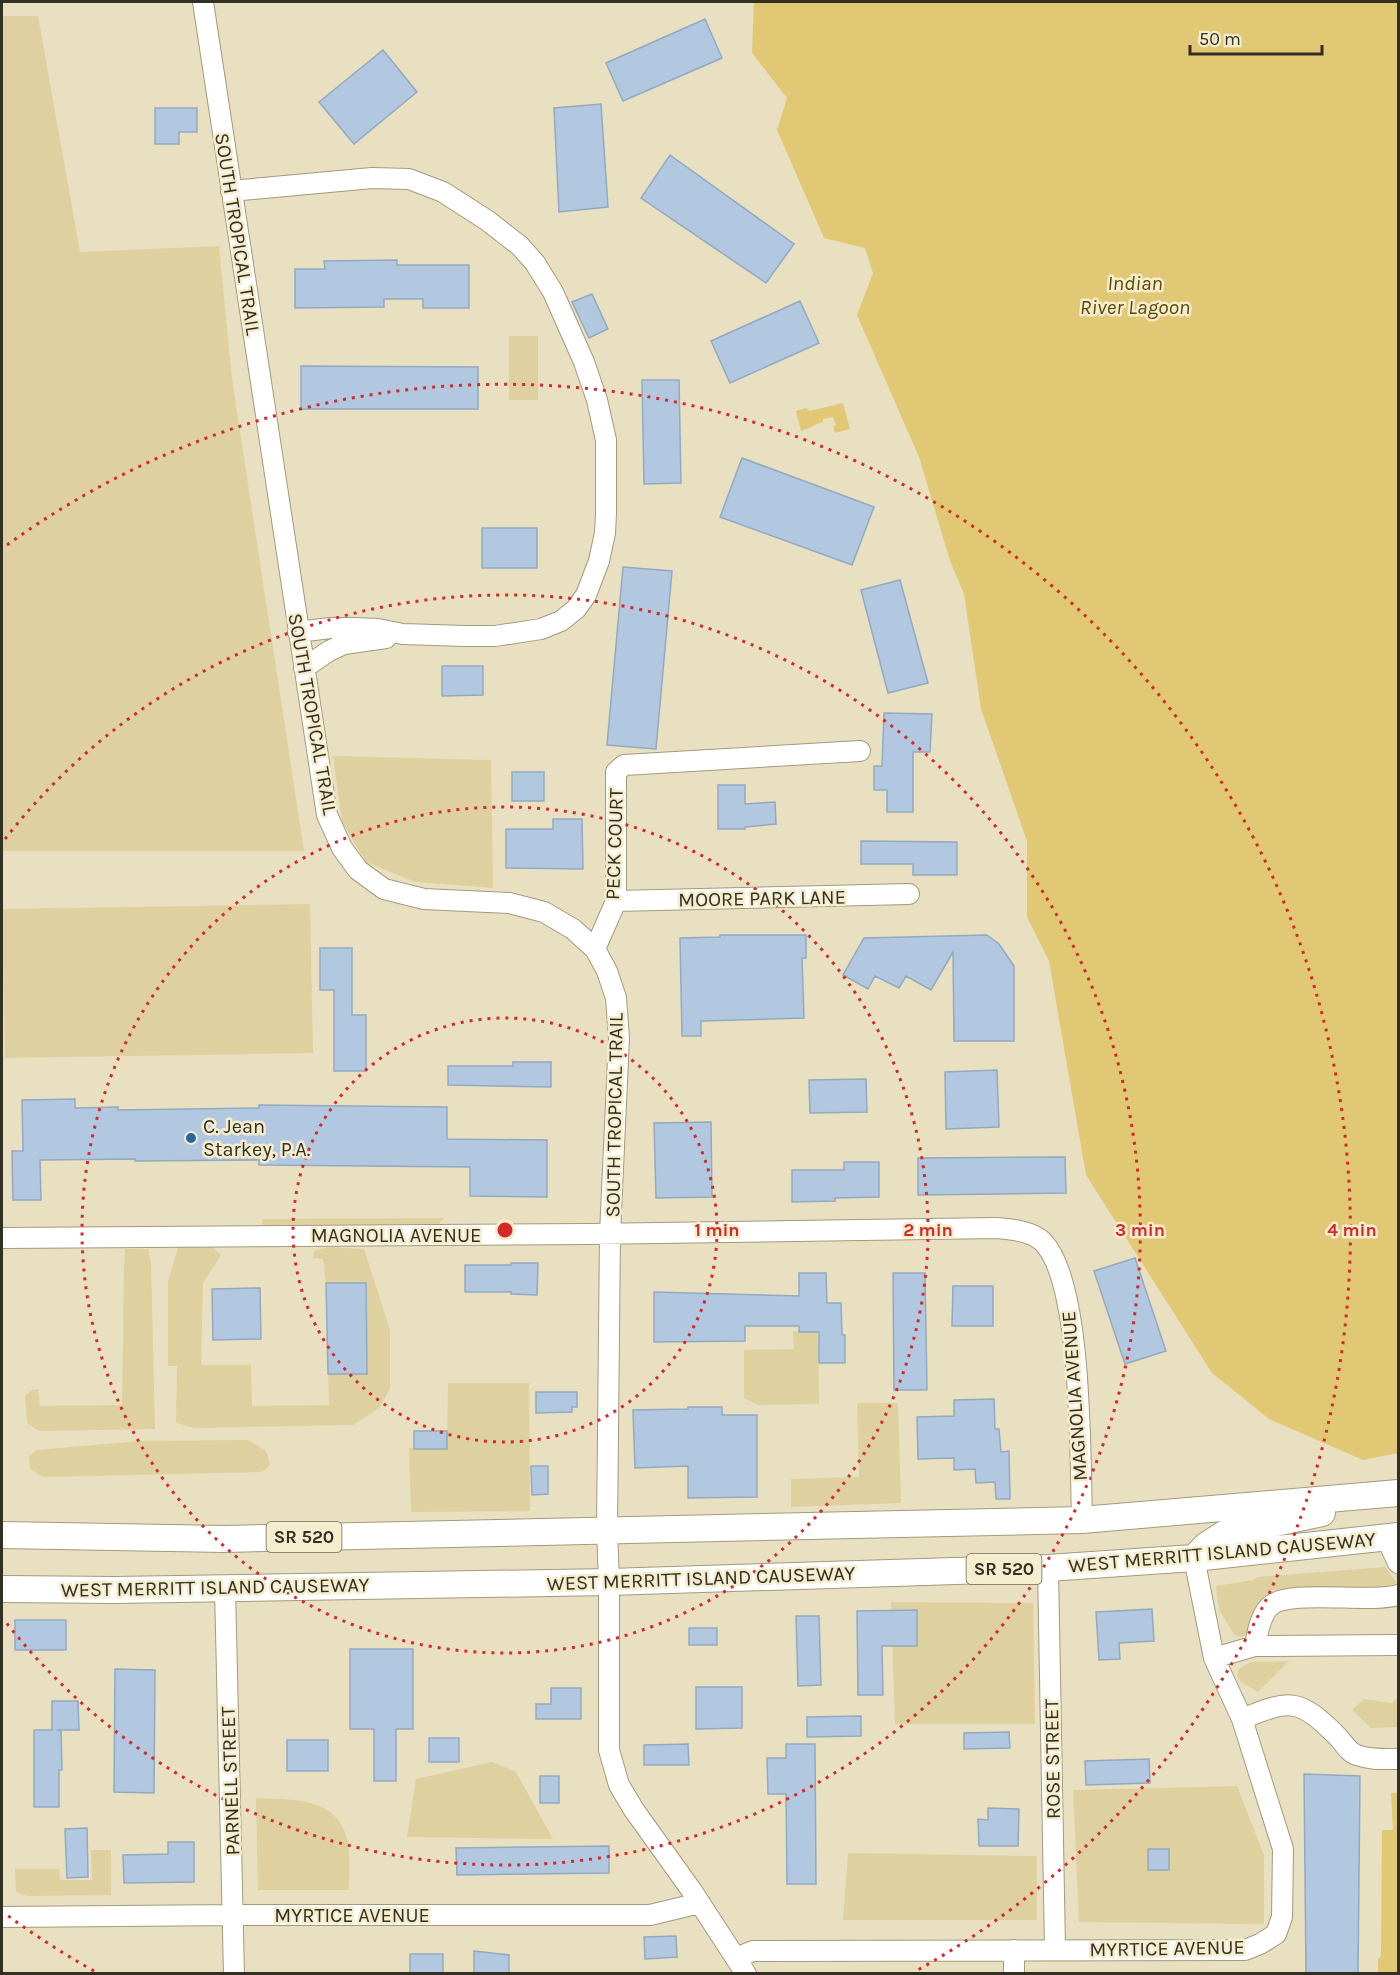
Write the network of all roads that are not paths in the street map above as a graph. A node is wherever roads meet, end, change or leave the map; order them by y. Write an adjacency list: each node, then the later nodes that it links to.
1 (202, 2): 2 (street, SOUTH TROPICAL TRAIL)
2 (231, 191): 3 (street, SOUTH TROPICAL TRAIL); 4 (street)
3 (298, 632): 4 (street); 5 (street, SOUTH TROPICAL TRAIL)
4 (403, 634): 5 (street)
5 (304, 668): 9 (street, SOUTH TROPICAL TRAIL)
6 (860, 751): 8 (street, PECK COURT)
7 (909, 894): 8 (street, MOORE PARK LANE)
8 (616, 901): 9 (street, PECK COURT)
9 (595, 949): 10 (street, SOUTH TROPICAL TRAIL)
10 (610, 1234): 11 (street, MAGNOLIA AVENUE); 14 (street, MAGNOLIA AVENUE); 15 (street, SOUTH TROPICAL TRAIL)
11 (2, 1238)
12 (1398, 1493): 14 (main road, SR 520)
13 (1398, 1497): 18 (main road)
14 (1082, 1520): 15 (main road, SR 520)
15 (607, 1530): 16 (main road, SR 520); 21 (street, SOUTH TROPICAL TRAIL)
16 (2, 1535)
17 (1392, 1536): 18 (main road, WEST MERRITT ISLAND CAUSEWAY / SR 520); 19 (street)
18 (1194, 1558): 20 (main road, WEST MERRITT ISLAND CAUSEWAY / SR 520); 27 (street, MYRTICE AVENUE)
19 (1398, 1563)
20 (1048, 1568): 21 (main road, WEST MERRITT ISLAND CAUSEWAY / SR 520); 33 (street, ROSE STREET)
21 (609, 1582): 22 (main road, WEST MERRITT ISLAND CAUSEWAY / SR 520); 30 (street, SOUTH TROPICAL TRAIL)
22 (225, 1588): 23 (main road, WEST MERRITT ISLAND CAUSEWAY / SR 520); 31 (street, PARNELL STREET)
23 (2, 1589)
24 (1398, 1595): 26 (street)
25 (1398, 1645): 26 (street)
26 (1255, 1647): 27 (street)
27 (1214, 1658): 28 (street, MYRTICE AVENUE)
28 (1242, 1719): 29 (street); 33 (street, MYRTICE AVENUE)
29 (1398, 1759)
30 (700, 1903): 31 (street, MYRTICE AVENUE); 35 (street, SOUTH TROPICAL TRAIL)
31 (234, 1915): 32 (street, MYRTICE AVENUE); 36 (street, PARNELL STREET)
32 (2, 1917)
33 (1055, 1949): 34 (street, MYRTICE AVENUE)
34 (1014, 1950): 35 (street, MYRTICE AVENUE); 37 (street)
35 (741, 1966)
36 (234, 1974)
37 (1014, 1974)

